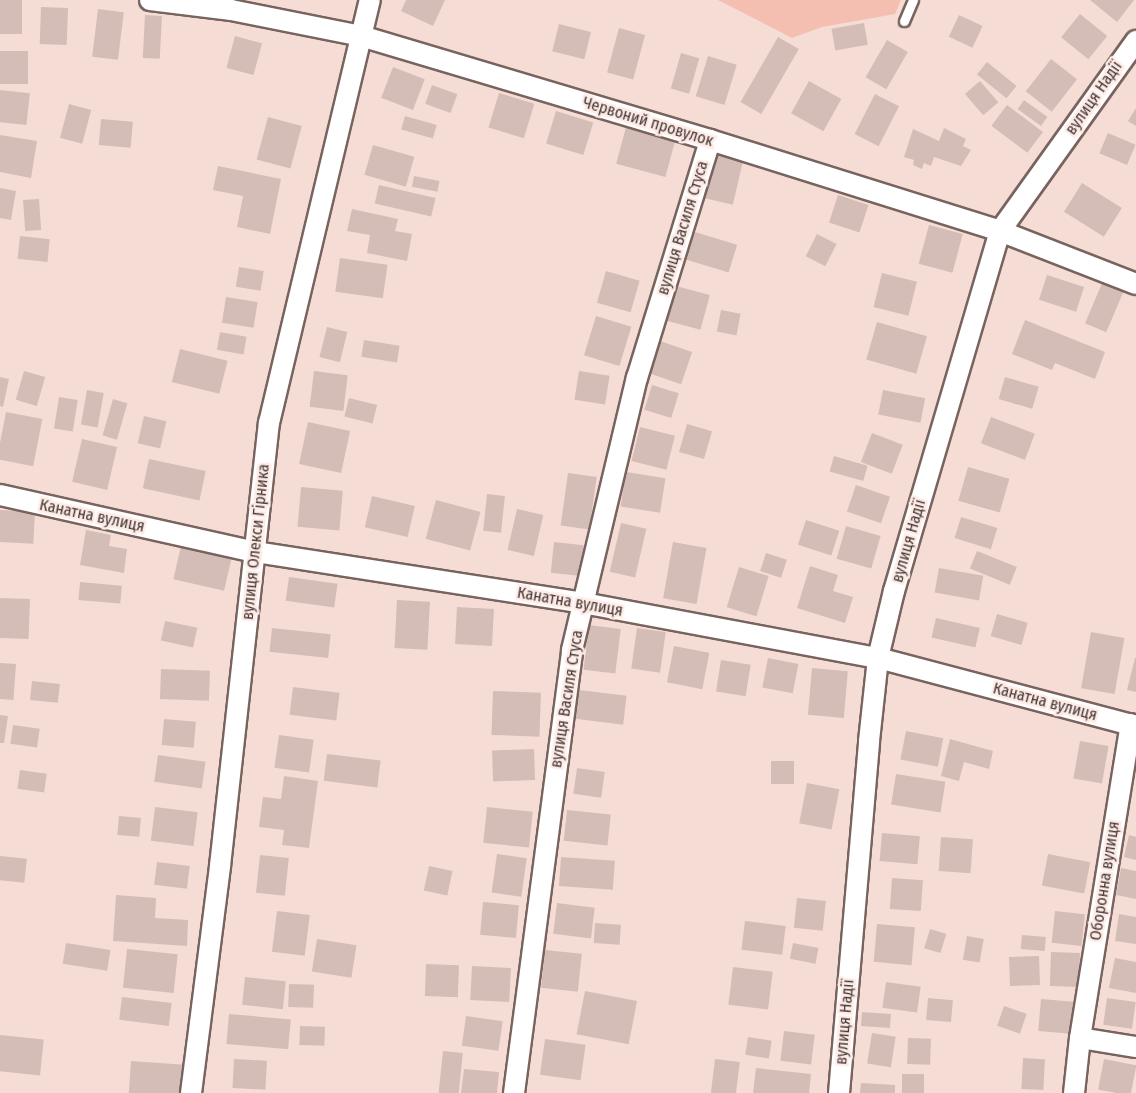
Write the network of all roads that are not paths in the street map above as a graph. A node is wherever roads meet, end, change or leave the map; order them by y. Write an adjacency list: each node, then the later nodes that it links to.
1 (150, 0): 5 (street, Червоний провулок)
2 (370, 0): 5 (street, вулиця Олекси Гірника)
3 (913, 0): 4 (lane)
4 (904, 21)
5 (361, 36): 7 (street, Червоний провулок); 11 (street, вулиця Олекси Гірника)
6 (1136, 40): 8 (street, вулиця Надії)
7 (710, 140): 8 (street, Червоний провулок); 12 (street, вулиця Василя Стуса)
8 (1000, 231): 9 (street, Червоний провулок); 13 (street, вулиця Надії)
9 (1136, 284)
10 (0, 495): 11 (street, Канатна вулиця)
11 (255, 552): 12 (street, Канатна вулиця); 17 (street, вулиця Олекси Гірника)
12 (583, 603): 13 (street, Канатна вулиця); 18 (street, вулиця Василя Стуса)
13 (878, 658): 14 (street, Канатна вулиця); 19 (street, вулиця Надії)
14 (1133, 725): 15 (street, Оборонна вулиця)
15 (1080, 1038): 16 (street); 20 (street, Оборонна вулиця)
16 (1136, 1047)
17 (191, 1093)
18 (514, 1093)
19 (839, 1093)
20 (1074, 1093)

